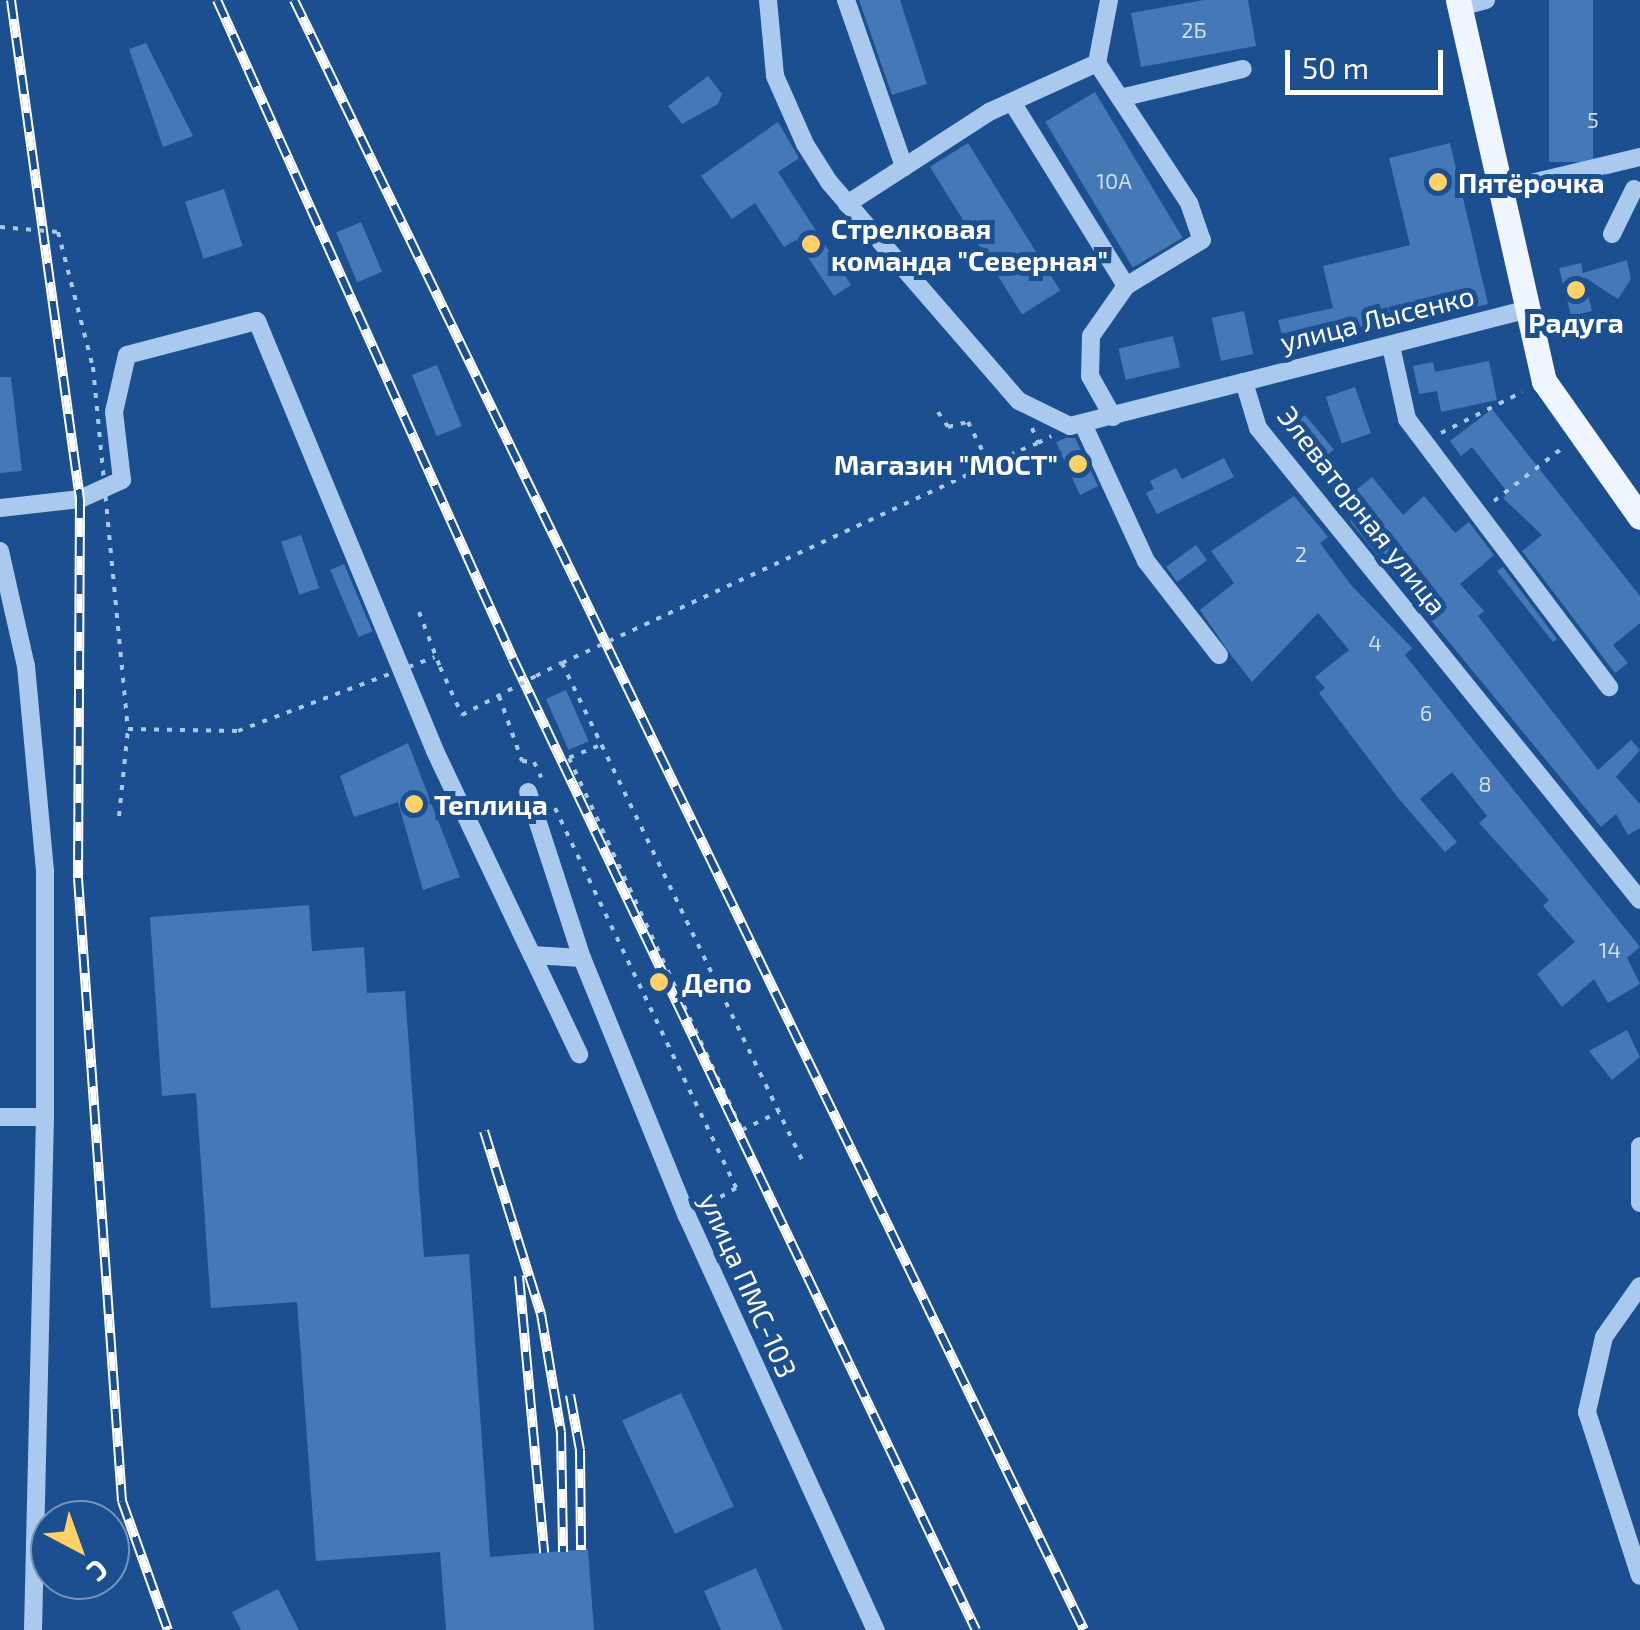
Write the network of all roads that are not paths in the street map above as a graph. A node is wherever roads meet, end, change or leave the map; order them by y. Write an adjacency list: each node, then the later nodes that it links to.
1 (768, 0): 14 (street)
2 (846, 0): 11 (street)
3 (1109, 0): 6 (street)
4 (1486, 0): 5 (street)
5 (1459, 4): 13 (main road)
6 (1097, 63): 8 (street); 9 (street)
7 (1244, 69): 8 (street)
8 (1120, 98): 16 (street)
9 (1012, 102): 11 (street); 16 (street)
10 (1633, 159): 12 (street); 13 (street)
11 (904, 167): 14 (street)
12 (1637, 190): 15 (street)
13 (1498, 192): 17 (main road)
14 (847, 204): 21 (street)
15 (1612, 234)
16 (1126, 286): 20 (street)
17 (1524, 310): 18 (street, улица Лысенко); 23 (main road)
18 (1391, 346): 19 (street, улица Лысенко); 26 (street)
19 (1244, 382): 20 (street); 28 (street, Элеваторная улица)
20 (1113, 417): 21 (street)
21 (1083, 424): 25 (street)
22 (0, 508): 29 (street)
23 (1640, 517)
24 (0, 551): 33 (street)
25 (1219, 655)
26 (1609, 687)
27 (528, 792): 30 (street, улица ПМС-103)
28 (1640, 900)
29 (532, 955): 30 (street); 31 (street)
30 (582, 958): 39 (street, улица ПМС-103)
31 (579, 1054)
32 (0, 1117): 33 (street)
33 (45, 1117): 38 (street)
34 (1640, 1146): 35 (street)
35 (1640, 1203)
36 (1640, 1286): 37 (street)
37 (1640, 1576)
38 (33, 1630)
39 (876, 1630)

